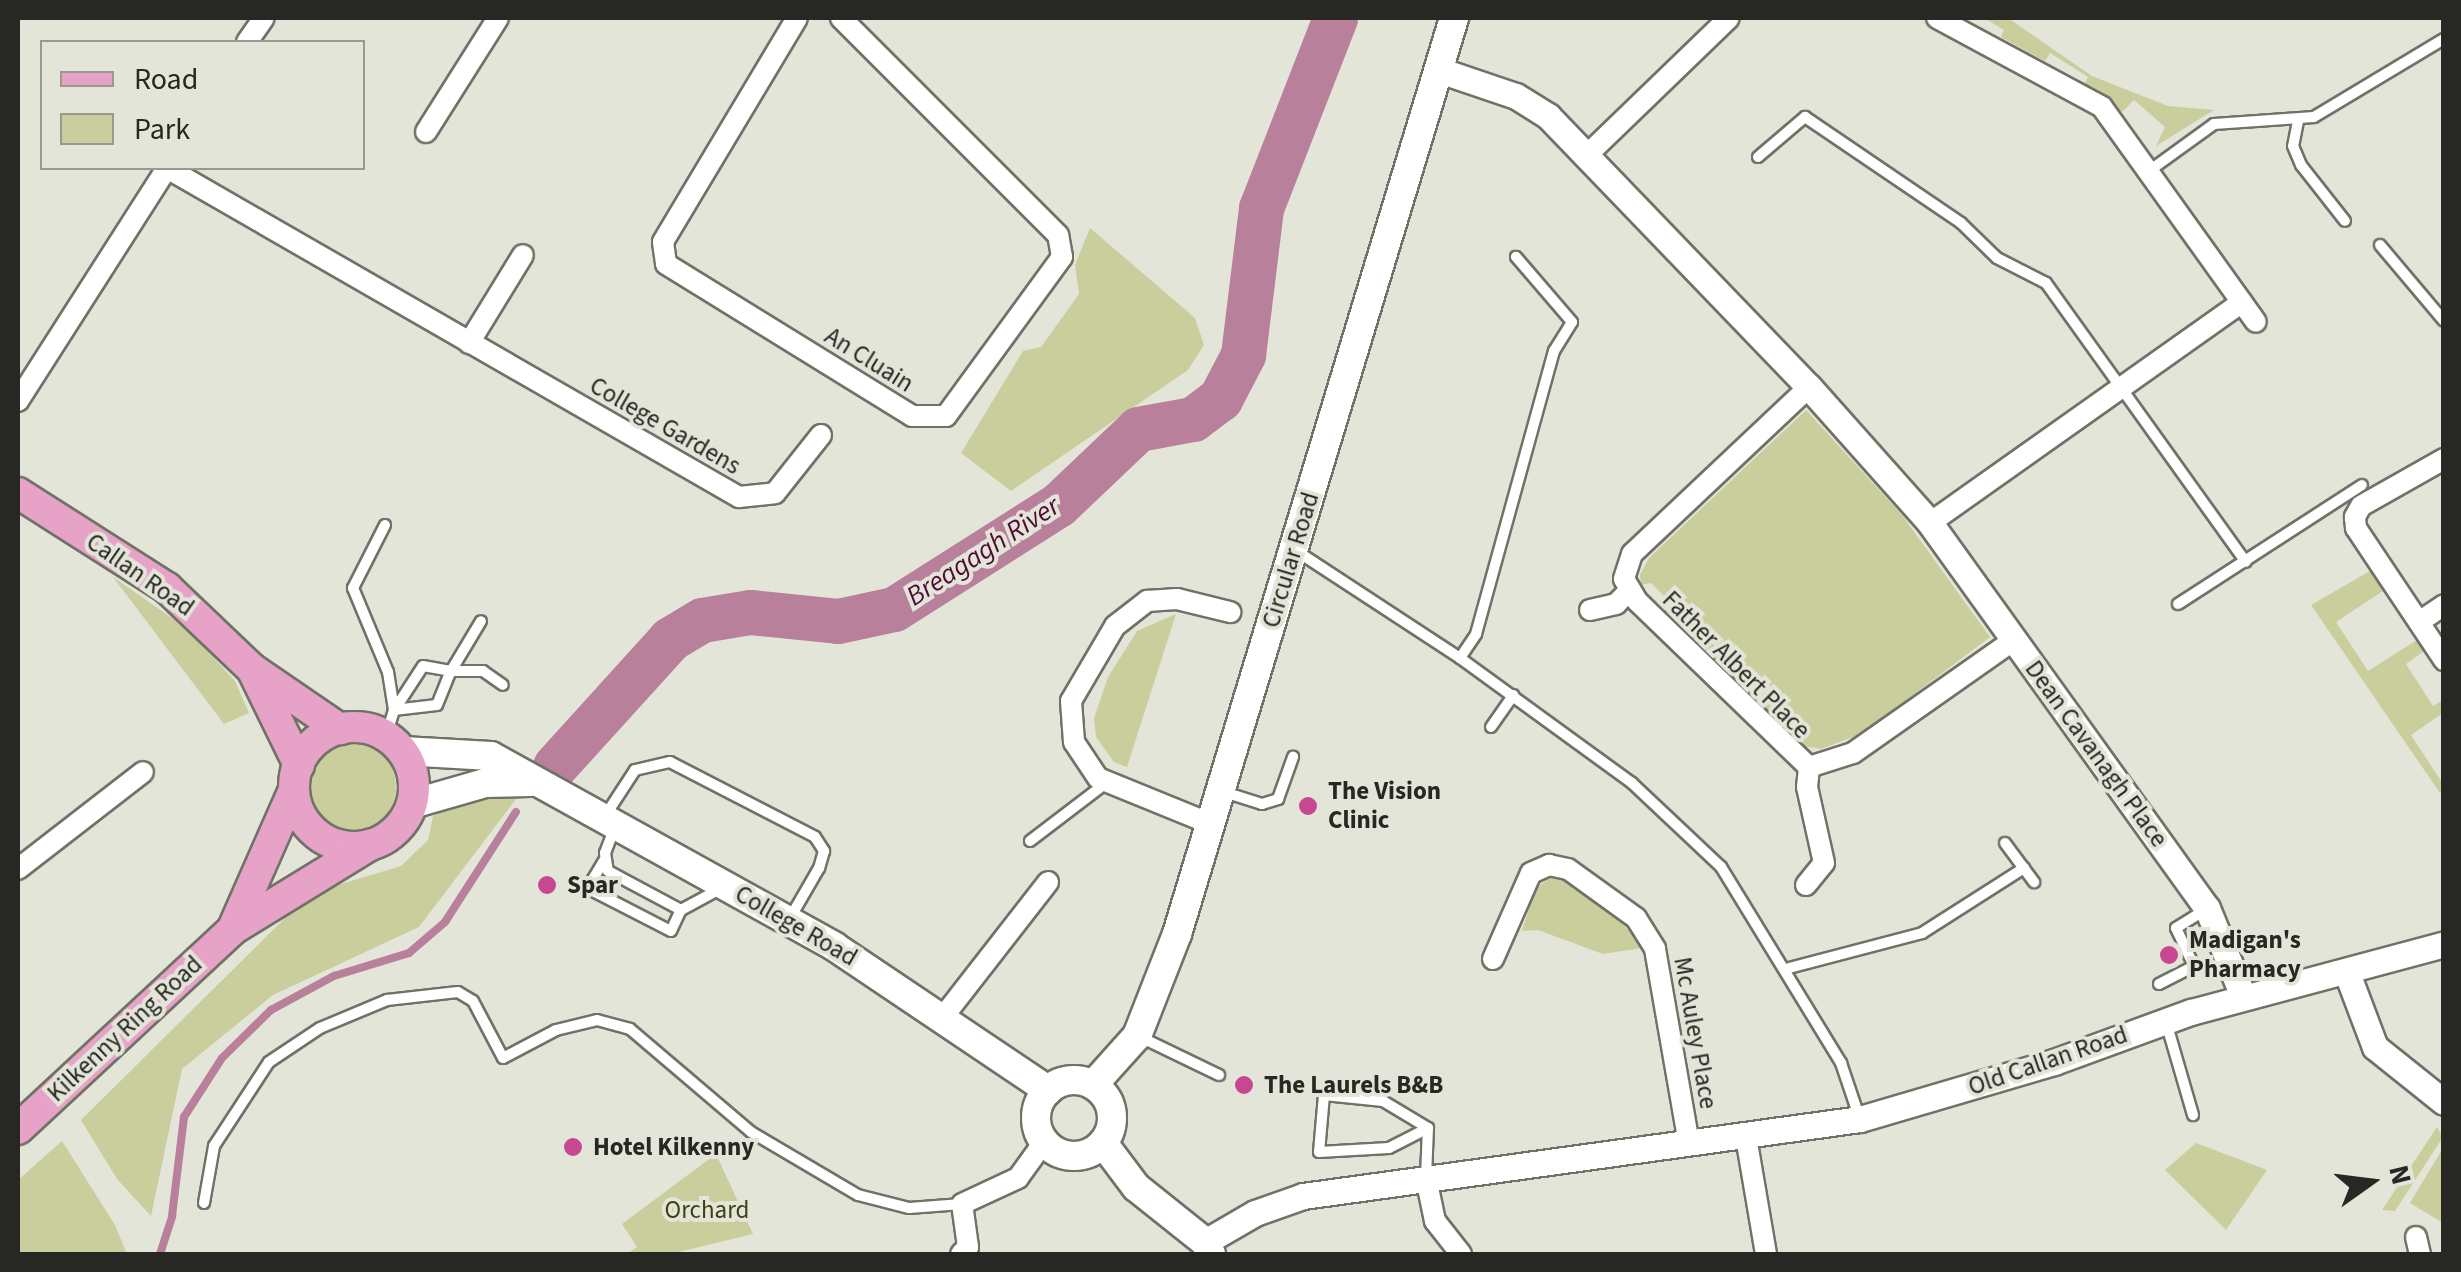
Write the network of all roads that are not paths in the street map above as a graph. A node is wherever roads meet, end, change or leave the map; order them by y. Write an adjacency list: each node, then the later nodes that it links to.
1 (264, 18): 9 (street)
2 (498, 18): 12 (street)
3 (797, 18): 4 (street, An Cluain)
4 (841, 18)
5 (1454, 18): 10 (main road, Circular Road)
6 (1729, 18): 13 (street)
7 (1938, 18): 17 (street)
8 (2444, 38): 11 (lane)
9 (249, 40)
10 (1439, 70): 13 (street, Dean Cavanagh Place); 35 (main road, Circular Road)
11 (2298, 121): 17 (lane); 18 (lane)
12 (426, 132)
13 (1587, 154): 26 (street, Dean Cavanagh Place)
14 (1758, 157): 27 (lane)
15 (166, 170): 28 (street, College Gardens)
16 (170, 170): 25 (street, College Gardens)
17 (2148, 171): 22 (street)
18 (2345, 221)
19 (2380, 245): 24 (lane)
20 (523, 255): 25 (street)
21 (1516, 257): 45 (lane)
22 (2242, 302): 23 (street); 27 (street)
23 (2256, 322)
24 (2444, 322)
25 (469, 343): 29 (street, College Gardens)
26 (1809, 386): 33 (street, Dean Cavanagh Place); 37 (street, Father Albert Place)
27 (2121, 388): 33 (street); 36 (lane)
28 (18, 401)
29 (821, 435)
30 (2444, 459): 43 (street)
31 (2362, 485): 36 (lane)
32 (18, 493): 47 (main road, Callan Road)
33 (1930, 523): 44 (street, Dean Cavanagh Place)
34 (385, 525): 53 (lane)
35 (1294, 550): 45 (lane); 60 (main road, Circular Road)
36 (2246, 562): 38 (lane)
37 (1629, 591): 40 (street, Father Albert Place); 55 (street, Father Albert Place)
38 (2178, 604)
39 (2444, 605): 43 (street)
40 (1590, 610)
41 (1230, 612): 59 (street)
42 (481, 620): 48 (lane)
43 (2419, 622): 46 (street)
44 (2014, 640): 55 (street, Father Albert Place); 74 (street, Dean Cavanagh Place)
45 (1460, 658): 50 (lane)
46 (2444, 660)
47 (252, 669): 52 (main road, Callan Road); 57 (main road, Callan Road)
48 (451, 671): 49 (lane); 53 (lane); 53 (lane)
49 (503, 685)
50 (1514, 695): 51 (lane); 80 (lane)
51 (1492, 727)
52 (340, 729): 53 (main road); 57 (main road)
53 (394, 732): 58 (main road, College Road); 61 (main road)
54 (1293, 757): 60 (lane)
55 (1809, 767): 73 (street)
56 (144, 772): 69 (street)
57 (296, 778): 66 (main road); 77 (main road, Kilkenny Ring Road)
58 (530, 782): 61 (main road); 62 (main road, College Road)
59 (1106, 783): 63 (street); 64 (lane)
60 (1221, 791): 63 (main road, Circular Road)
61 (412, 804): 66 (main road)
62 (608, 824): 67 (lane); 72 (main road, College Road); 76 (lane)
63 (1211, 824): 86 (main road, Circular Road)
64 (1030, 841)
65 (2005, 843): 68 (lane)
66 (370, 845): 77 (main road, Kilkenny Ring Road)
67 (605, 859): 75 (lane); 75 (lane)
68 (2024, 868): 71 (lane); 80 (lane)
69 (18, 870)
70 (1048, 882): 84 (street)
71 (2034, 882)
72 (725, 886): 75 (lane); 76 (main road, College Road)
73 (1806, 886)
74 (2207, 908): 82 (lane); 83 (street, Dean Cavanagh Place)
75 (680, 910)
76 (788, 922): 84 (main road, College Road)
77 (233, 929): 96 (main road, Kilkenny Ring Road)
78 (2444, 944): 81 (street, Old Callan Road)
79 (1493, 958): 100 (street, Mc Auley Place)
80 (1788, 968): 94 (lane)
81 (2348, 973): 83 (street, Old Callan Road); 92 (street)
82 (2159, 984)
83 (2243, 996): 85 (street, Old Callan Road)
84 (944, 1017): 91 (main road, College Road)
85 (2166, 1021): 93 (lane); 94 (street, Old Callan Road)
86 (1137, 1036): 89 (lane); 90 (main road, Circular Road)
87 (503, 1058): 88 (lane); 102 (lane); 103 (lane)
88 (498, 1071)
89 (1219, 1076)
90 (1094, 1085): 91 (main road); 99 (main road)
91 (1048, 1090): 98 (main road)
92 (2444, 1102)
93 (2193, 1115)
94 (1860, 1119): 97 (street, Old Callan Road)
95 (1428, 1128): 95 (lane); 101 (lane)
96 (18, 1129)
97 (1746, 1136): 100 (street, Old Callan Road); 107 (street)
98 (1044, 1142): 99 (main road); 103 (street)
99 (1103, 1144): 104 (main road)
100 (1689, 1144): 101 (street, Old Callan Road)
101 (1426, 1178): 104 (street, Old Callan Road); 106 (street)
102 (204, 1203)
103 (962, 1204): 105 (street)
104 (1208, 1248)
105 (960, 1254)
106 (1461, 1254)
107 (1766, 1254)

